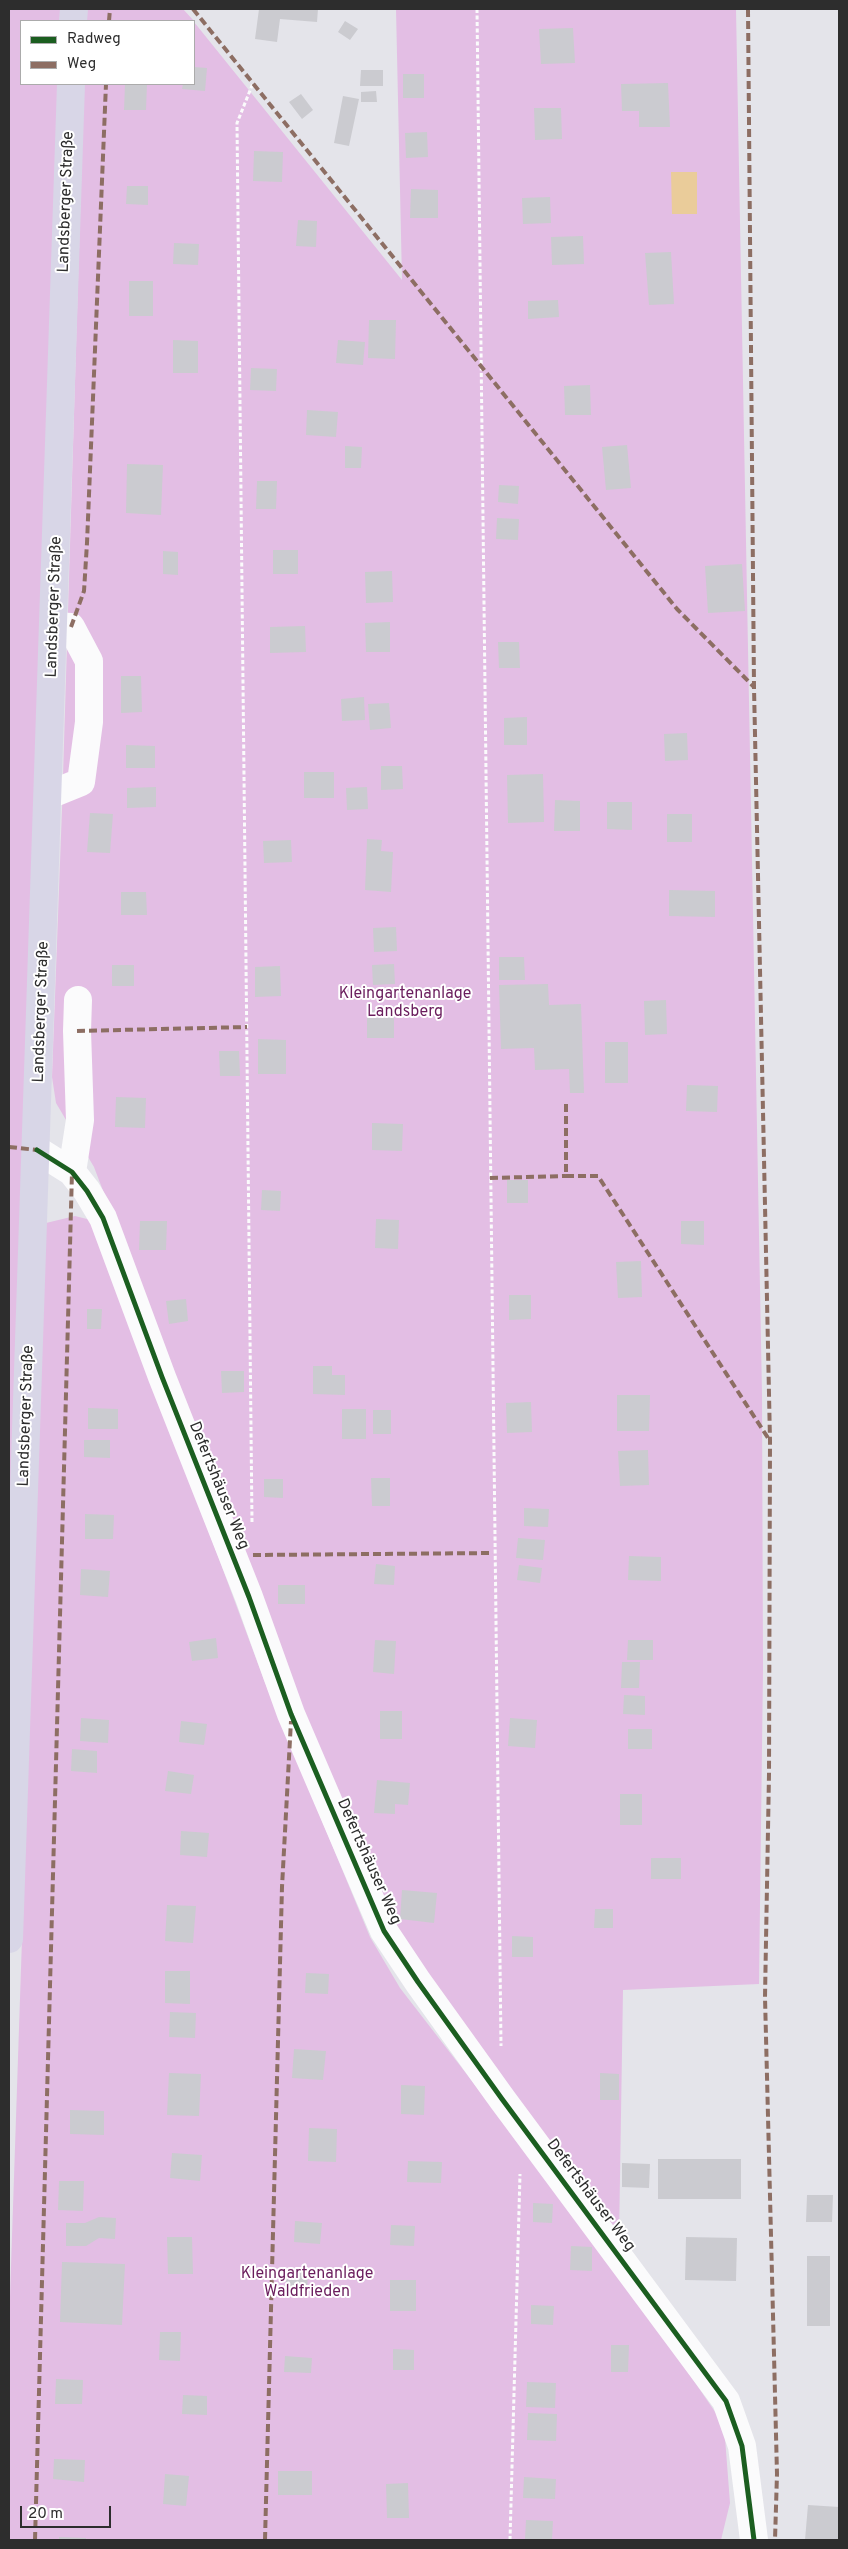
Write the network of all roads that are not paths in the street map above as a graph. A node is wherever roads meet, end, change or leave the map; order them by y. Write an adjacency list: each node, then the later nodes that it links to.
1 (71, 85): 2 (main road, Landsberger Straße)
2 (54, 626): 3 (main road, Landsberger Straße); 3 (street)
3 (49, 795): 5 (main road, Landsberger Straße)
4 (78, 1000): 6 (street)
5 (37, 1150): 6 (street, Defertshäuser Weg); 7 (main road, Landsberger Straße)
6 (72, 1172): 8 (street, Defertshäuser Weg)
7 (9, 1939)
8 (754, 2540)

